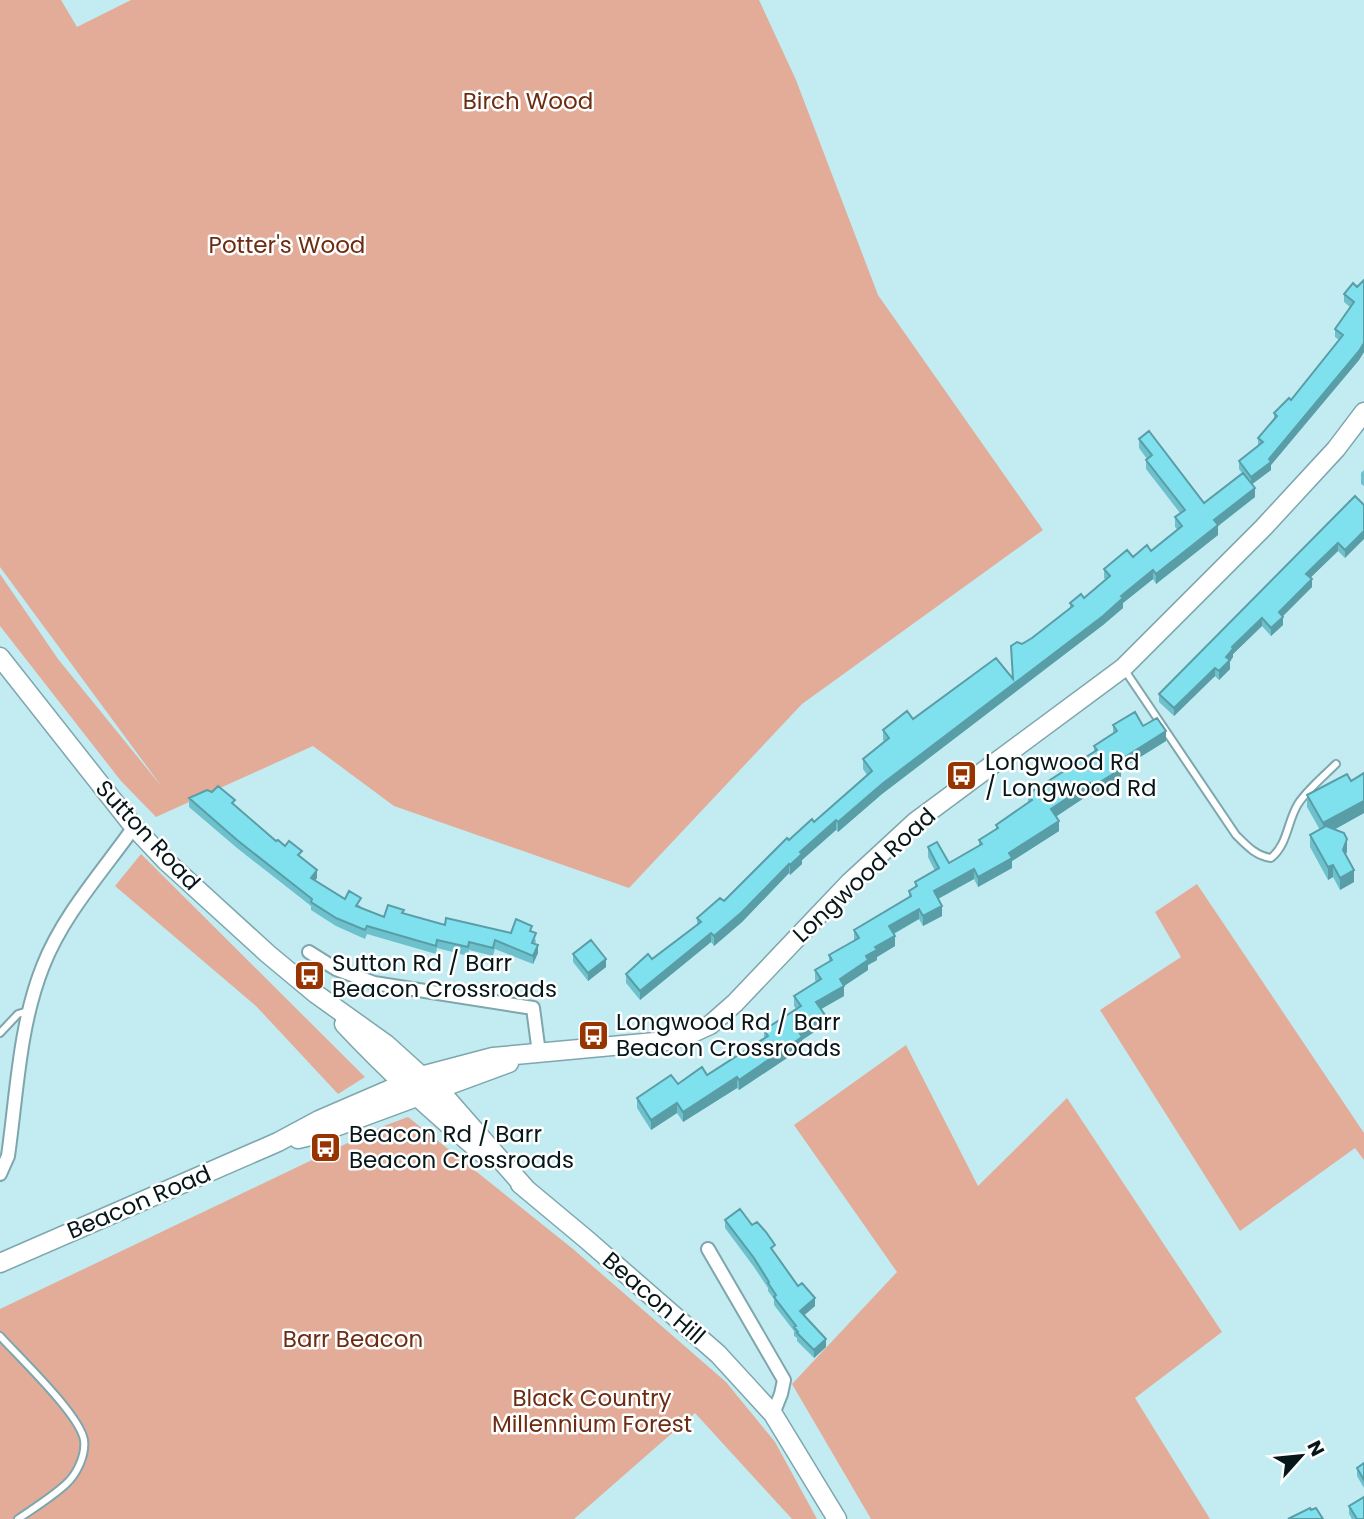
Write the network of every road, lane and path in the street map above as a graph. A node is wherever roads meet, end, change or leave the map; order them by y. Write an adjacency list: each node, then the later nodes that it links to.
1 (1364, 412): 3 (main road, Longwood Road)
2 (0, 657): 5 (main road, Sutton Road)
3 (1123, 668): 4 (lane); 10 (main road, Longwood Road)
4 (1336, 764)
5 (134, 827): 7 (main road, Sutton Road); 8 (street)
6 (309, 952): 10 (street)
7 (316, 994): 11 (main road, Sutton Road); 12 (main road, Sutton Road)
8 (28, 1011): 9 (lane); 16 (street)
9 (0, 1033)
10 (539, 1053): 11 (main road, Longwood Road); 13 (main road, Longwood Road)
11 (421, 1076): 12 (main road, Beacon Road); 13 (main road, Beacon Hill)
12 (404, 1083): 14 (main road, Sutton Road); 15 (main road, Beacon Road)
13 (436, 1090): 14 (main road, Longwood Road); 17 (main road, Beacon Hill)
14 (418, 1096): 15 (main road, Beacon Road); 17 (main road, Beacon Hill)
15 (278, 1142): 19 (main road, Beacon Road)
16 (0, 1174)
17 (527, 1190): 21 (main road, Beacon Hill)
18 (708, 1249): 21 (street)
19 (0, 1263)
20 (0, 1336): 22 (lane)
21 (773, 1414): 23 (main road, Beacon Hill)
22 (18, 1519)
23 (837, 1519)

